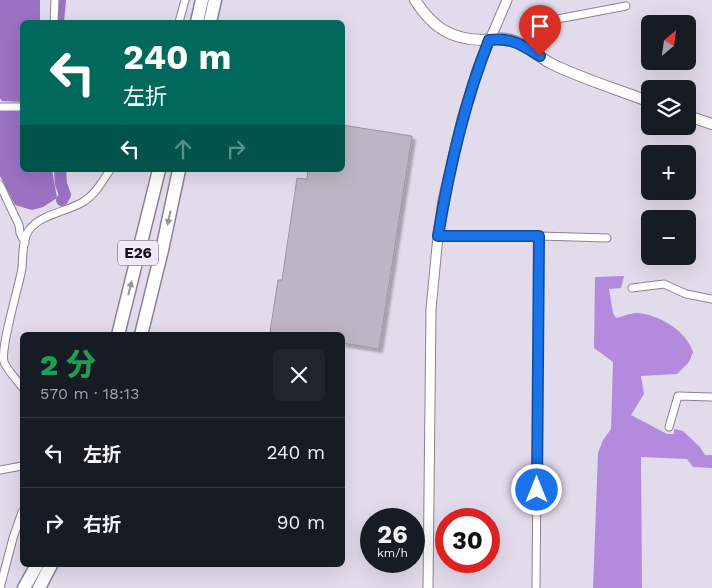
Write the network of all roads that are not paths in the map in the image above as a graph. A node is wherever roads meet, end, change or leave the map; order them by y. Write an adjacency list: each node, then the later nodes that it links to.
1 (55, 0): 8 (street)
2 (185, 0): 9 (street)
3 (202, 0): 10 (highway)
4 (216, 0): 11 (highway)
5 (415, 0): 12 (main road)
6 (507, 0): 12 (street)
7 (626, 6): 13 (street)
8 (54, 20)
9 (180, 20)
10 (197, 20)
11 (211, 20)
12 (489, 40): 13 (main road); 23 (street)
13 (530, 50): 14 (main road)
14 (641, 99)
15 (0, 107): 16 (street)
16 (20, 107)
17 (696, 119): 18 (main road)
18 (712, 124)
19 (109, 172): 26 (street)
20 (159, 172): 29 (highway, E26, one-way to 20)
21 (179, 172): 30 (highway, E26, one-way to 30)
22 (0, 185): 26 (street)
23 (438, 236): 24 (street); 42 (street)
24 (539, 236): 25 (street); 43 (street)
25 (607, 238)
26 (25, 243): 31 (street)
27 (632, 288): 28 (street)
28 (712, 299)
29 (119, 332)
30 (142, 332)
31 (20, 384)
32 (712, 397): 33 (street)
33 (669, 427)
34 (20, 466): 35 (street)
35 (0, 470)
36 (20, 518): 39 (street)
37 (36, 567): 40 (highway)
38 (50, 567): 41 (highway)
39 (0, 588)
40 (24, 588)
41 (39, 588)
42 (428, 588)
43 (536, 588)

